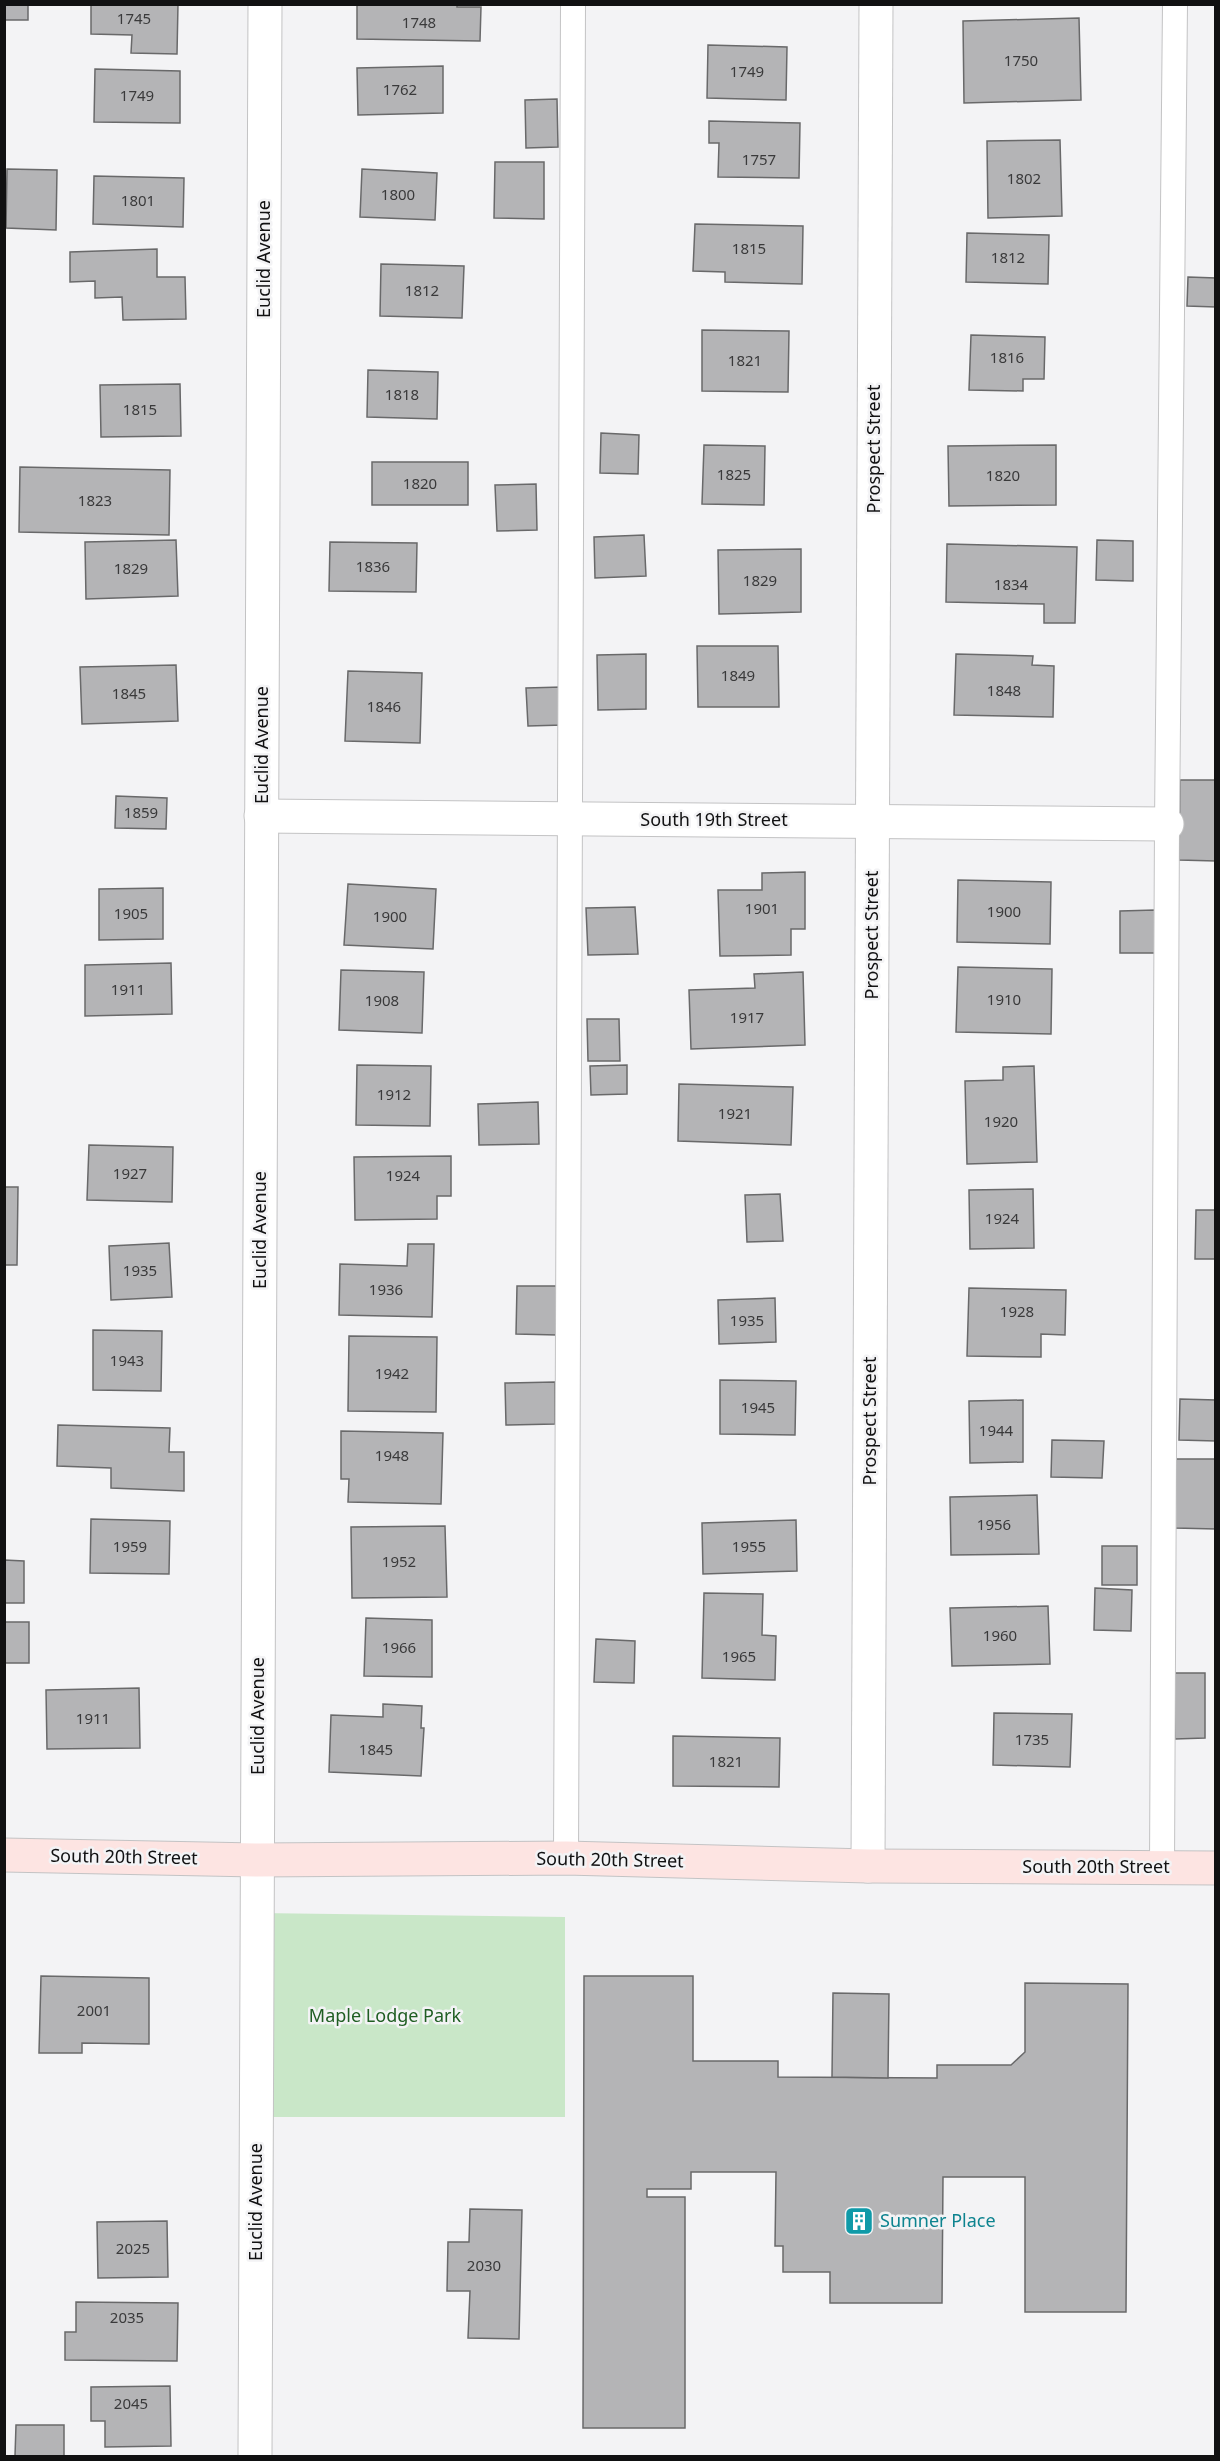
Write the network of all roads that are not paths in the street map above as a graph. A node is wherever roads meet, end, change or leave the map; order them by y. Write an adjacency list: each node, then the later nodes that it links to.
1 (265, 4): 5 (street, Euclid Avenue)
2 (573, 4): 6 (lane)
3 (876, 4): 7 (street, Prospect Street)
4 (1175, 4): 8 (lane)
5 (261, 816): 6 (street, South 19th Street); 11 (street, Euclid Avenue)
6 (570, 819): 7 (street, South 19th Street); 10 (lane)
7 (872, 821): 8 (street, South 19th Street); 12 (street, Prospect Street)
8 (1167, 824): 13 (lane)
9 (4, 1855): 11 (street, South 20th Street)
10 (566, 1858): 11 (street, South 20th Street); 12 (street, South 20th Street)
11 (257, 1860): 15 (street, Euclid Avenue)
12 (868, 1866): 13 (street, South 20th Street)
13 (1162, 1868): 14 (street, South 20th Street)
14 (1215, 1868)
15 (255, 2457)

